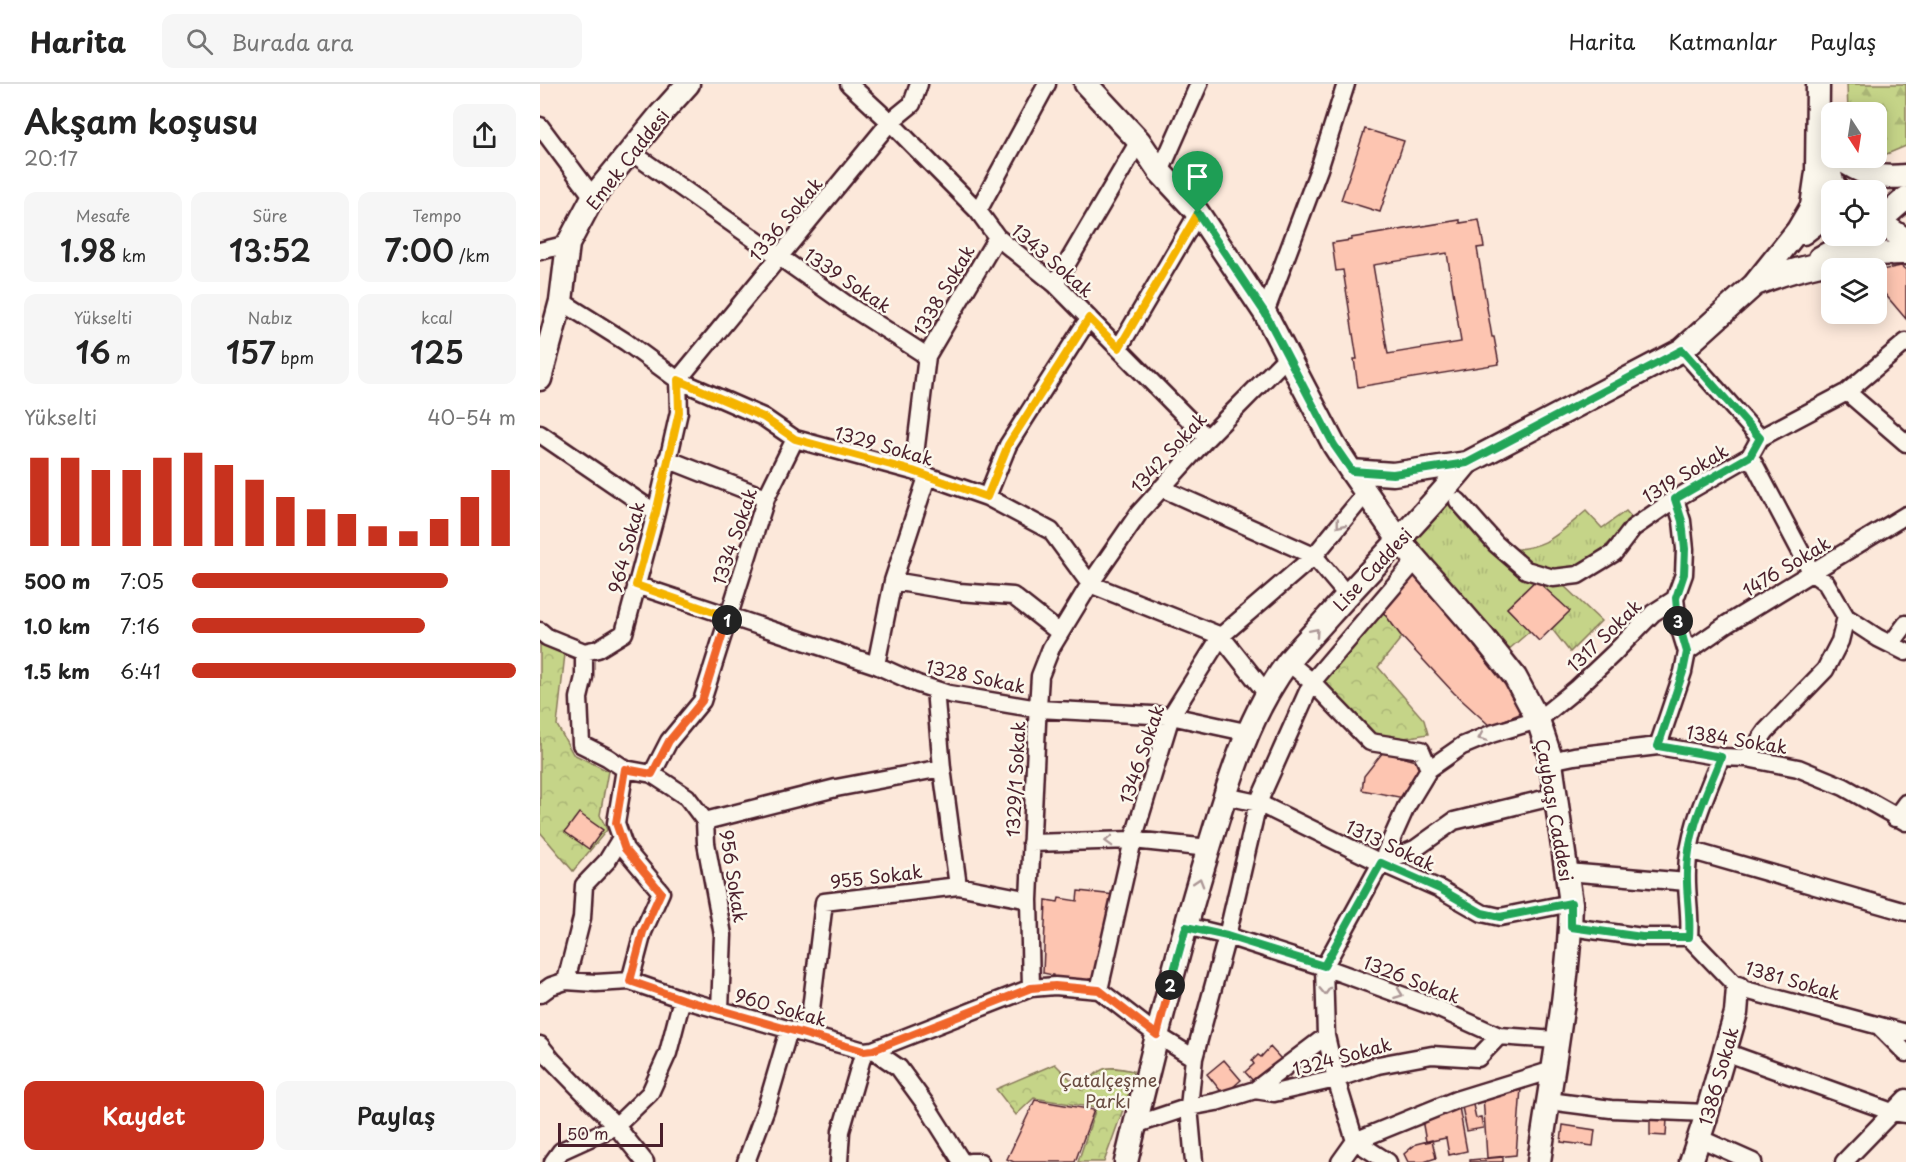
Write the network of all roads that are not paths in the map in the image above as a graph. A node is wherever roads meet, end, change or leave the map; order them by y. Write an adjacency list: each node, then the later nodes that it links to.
1 (688, 84): 13 (main road, Emek Caddesi)
2 (849, 84): 10 (street, 1343 Sokak)
3 (919, 84): 10 (street, 1336 Sokak)
4 (1047, 84): 23 (street)
5 (1087, 84): 12 (main road, Çaybaşı Caddesi)
6 (1199, 84): 16 (street)
7 (1346, 84): 44 (street)
8 (1818, 84): 9 (main road, Lise Caddesi)
9 (1821, 113)
10 (890, 122): 23 (street, 1343 Sokak); 38 (street, 1336 Sokak)
11 (540, 126): 21 (street)
12 (1138, 141): 16 (main road, Çaybaşı Caddesi); 41 (street)
13 (631, 152): 21 (main road, Emek Caddesi); 38 (street, 1339 Sokak)
14 (1821, 155): 17 (main road, Lise Caddesi)
15 (1856, 168): 18 (main road)
16 (1160, 172): 24 (main road, Çaybaşı Caddesi)
17 (1817, 172): 20 (main road); 35 (main road, Lise Caddesi)
18 (1906, 177): 19 (main road)
19 (1887, 185)
20 (1821, 189)
21 (593, 196): 31 (main road, Emek Caddesi)
22 (1906, 198): 25 (main road)
23 (978, 211): 29 (street, 1343 Sokak)
24 (1198, 213): 44 (main road, Çaybaşı Caddesi); 47 (street)
25 (1887, 216)
26 (1821, 218): 35 (main road)
27 (1887, 230): 30 (main road)
28 (1887, 233): 34 (main road)
29 (996, 237): 41 (street, 1343 Sokak); 49 (street, 1338 Sokak)
30 (1906, 240)
31 (568, 244): 36 (street); 43 (main road, Emek Caddesi)
32 (1821, 246): 40 (main road)
33 (1842, 246): 39 (main road)
34 (1906, 247)
35 (1785, 248): 42 (main road, Lise Caddesi)
36 (540, 251)
37 (1906, 253): 39 (main road)
38 (777, 256): 49 (street, 1339 Sokak); 52 (street, 1336 Sokak)
39 (1798, 270): 40 (main road)
40 (1775, 276): 42 (main road)
41 (1056, 284): 45 (street, 1343 Sokak)
42 (1754, 285): 48 (main road, Lise Caddesi)
43 (561, 301): 51 (main road, Emek Caddesi); 52 (street, 1329 Sokak)
44 (1265, 313): 50 (main road, Çaybaşı Caddesi)
45 (1089, 318): 47 (street, 1343 Sokak); 66 (street)
46 (1906, 342): 53 (street)
47 (1119, 348): 55 (street, 1343 Sokak)
48 (1682, 350): 56 (street); 61 (main road, Lise Caddesi)
49 (927, 356): 63 (street, 1338 Sokak)
50 (1288, 356): 55 (street, 1342 Sokak); 62 (main road, Çaybaşı Caddesi)
51 (540, 379)
52 (678, 380): 57 (street, 1329 Sokak); 60 (street, 964 Sokak)
53 (1847, 392): 56 (street); 58 (street)
54 (540, 434): 70 (street)
55 (1207, 438): 64 (street, 1342 Sokak)
56 (1760, 438): 59 (street, 1319 Sokak)
57 (795, 439): 63 (street, 1329 Sokak); 67 (street, 1334 Sokak)
58 (1906, 443)
59 (1750, 456): 68 (street, 1319 Sokak); 75 (street)
60 (667, 459): 67 (street); 70 (street, 964 Sokak)
61 (1467, 463): 62 (main road); 72 (main road, Lise Caddesi)
62 (1352, 471): 65 (main road, Çaybaşı Caddesi)
63 (920, 474): 66 (street, 1329 Sokak); 76 (street, 1338 Sokak)
64 (1161, 488): 73 (street); 77 (street, 1342 Sokak)
65 (1366, 492): 72 (main road, Çaybaşı Caddesi); 73 (street, 1346 Sokak, one-way to 73)
66 (987, 497): 77 (street, 1329 Sokak)
67 (766, 498): 81 (street, 1334 Sokak)
68 (1675, 499): 69 (street, 1319 Sokak); 80 (street)
69 (1458, 501)
70 (656, 513): 78 (street, 964 Sokak)
71 (1906, 515): 75 (street, 1476 Sokak)
72 (1399, 540): 74 (main road, Çaybaşı Caddesi); 79 (main road, Lise Caddesi)
73 (1314, 556): 79 (street); 86 (street, 1346 Sokak)
74 (1416, 560): 93 (street); 98 (main road, Çaybaşı Caddesi)
75 (1812, 573): 82 (street); 89 (street, 1476 Sokak)
76 (892, 581): 85 (street); 92 (street, 1338 Sokak)
77 (1090, 584): 85 (street, 1329/1 Sokak); 86 (street)
78 (636, 585): 81 (street, 1328 Sokak); 88 (street, 964 Sokak)
79 (1347, 596): 91 (main road, Lise Caddesi, one-way to 79)
80 (1676, 598): 89 (street); 98 (street, 1317 Sokak)
81 (728, 617): 92 (street, 1328 Sokak); 107 (street, 1334 Sokak)
82 (1846, 617): 87 (street); 102 (street)
83 (1906, 624): 87 (street)
84 (540, 631): 88 (street)
85 (1060, 633): 96 (street, 1329/1 Sokak)
86 (1221, 636): 95 (street); 97 (street, 1346 Sokak)
87 (1890, 644): 90 (street)
88 (584, 652): 105 (street)
89 (1687, 652): 100 (street)
90 (1906, 652)
91 (1288, 662): 93 (street); 95 (main road, Lise Caddesi)
92 (876, 665): 94 (street, 1328 Sokak)
93 (1312, 682): 106 (street); 110 (street)
94 (935, 690): 96 (street, 1328 Sokak); 104 (street)
95 (1268, 694): 99 (main road, Lise Caddesi)
96 (1038, 709): 97 (street, 1328 Sokak); 116 (street, 1329/1 Sokak)
97 (1171, 716): 99 (street, 1328 Sokak); 115 (street, 1346 Sokak)
98 (1538, 720): 103 (main road, Çaybaşı Caddesi); 106 (street, one-way to 106)
99 (1250, 733): 108 (main road, Lise Caddesi)
100 (1658, 746): 101 (street, 1384 Sokak); 103 (street, 1384 Sokak)
101 (1721, 757): 102 (street, 1384 Sokak); 118 (street)
102 (1747, 758): 112 (street, 1384 Sokak)
103 (1550, 761): 109 (main road, Çaybaşı Caddesi)
104 (942, 768): 113 (street); 122 (street)
105 (625, 769): 107 (street); 114 (street)
106 (1429, 769): 119 (street)
107 (652, 774): 113 (street, 956 Sokak)
108 (1225, 796): 110 (street, 1313 Sokak); 117 (main road, Lise Caddesi)
109 (1556, 796): 119 (street); 120 (main road, Çaybaşı Caddesi)
110 (1258, 803): 119 (street, 1313 Sokak); 128 (street)
111 (1906, 803): 112 (street)
112 (1901, 820)
113 (705, 821): 138 (street, 956 Sokak)
114 (621, 837): 131 (street); 132 (street)
115 (1133, 840): 116 (street, one-way to 116); 117 (street); 135 (street, 1346 Sokak)
116 (1031, 843): 123 (street, 1329/1 Sokak)
117 (1209, 848): 126 (main road, Lise Caddesi, one-way to 117)
118 (1689, 850): 121 (street); 125 (street)
119 (1381, 863): 124 (street, 1313 Sokak); 130 (street)
120 (1567, 872): 121 (street); 124 (main road, Çaybaşı Caddesi)
121 (1687, 882): 129 (street)
122 (958, 886): 123 (street, 955 Sokak); 142 (street, 955 Sokak)
123 (1029, 900): 133 (street, 1329/1 Sokak)
124 (1571, 903): 127 (main road, Çaybaşı Caddesi)
125 (1906, 912)
126 (1186, 927): 128 (street, 1326 Sokak); 143 (main road, Lise Caddesi)
127 (1571, 927): 129 (street); 146 (main road, Çaybaşı Caddesi)
128 (1227, 936): 130 (street, 1326 Sokak); 151 (street)
129 (1689, 937): 134 (street, 1381 Sokak)
130 (1324, 966): 144 (street, one-way to 144); 145 (street, 1326 Sokak, one-way to 145)
131 (566, 981): 132 (street, 960 Sokak); 136 (street)
132 (630, 981): 137 (street, 960 Sokak)
133 (1031, 988): 135 (street); 148 (street)
134 (1738, 988): 139 (street, 1381 Sokak); 149 (main road, 1386 Sokak)
135 (1099, 990): 143 (street)
136 (540, 994)
137 (682, 999): 138 (street, 960 Sokak); 161 (street)
138 (720, 1009): 140 (street, 960 Sokak)
139 (1879, 1026): 141 (street, 1381 Sokak); 150 (street, 1381 Sokak)
140 (789, 1030): 142 (street, 960 Sokak); 166 (street)
141 (1906, 1033)
142 (808, 1034): 148 (street, 960 Sokak)
143 (1157, 1035): 151 (street); 160 (main road, Lise Caddesi)
144 (1326, 1036): 153 (street); 154 (street)
145 (1498, 1036): 146 (street, 1326 Sokak); 153 (street, 1324 Sokak)
146 (1556, 1040): 152 (main road, Çaybaşı Caddesi)
147 (540, 1045): 161 (street)
148 (868, 1051): 167 (street); 168 (street, 960 Sokak)
149 (1725, 1052): 158 (main road, 1386 Sokak); 159 (street)
150 (1906, 1053)
151 (1194, 1058): 157 (street)
152 (1553, 1070): 156 (main road, Çaybaşı Caddesi); 163 (street)
153 (1335, 1079): 154 (street, 1324 Sokak); 163 (street)
154 (1255, 1090): 157 (street, 1324 Sokak)
155 (1906, 1098): 159 (street)
156 (1549, 1101): 158 (street); 175 (main road, Çaybaşı Caddesi)
157 (1189, 1107): 160 (street, 1324 Sokak); 172 (street)
158 (1707, 1113): 162 (main road, 1386 Sokak)
159 (1899, 1113): 178 (street)
160 (1135, 1125): 171 (main road, Lise Caddesi)
161 (616, 1126): 164 (street); 165 (street)
162 (1699, 1138): 176 (main road, 1386 Sokak); 177 (street)
163 (1355, 1141): 173 (street); 174 (street)
164 (553, 1162)
165 (645, 1162)
166 (746, 1162)
167 (839, 1162)
168 (963, 1162)
169 (970, 1162): 170 (street)
170 (980, 1162)
171 (1126, 1162)
172 (1194, 1162)
173 (1340, 1162)
174 (1388, 1162)
175 (1539, 1162)
176 (1691, 1162)
177 (1753, 1162)
178 (1844, 1162)

